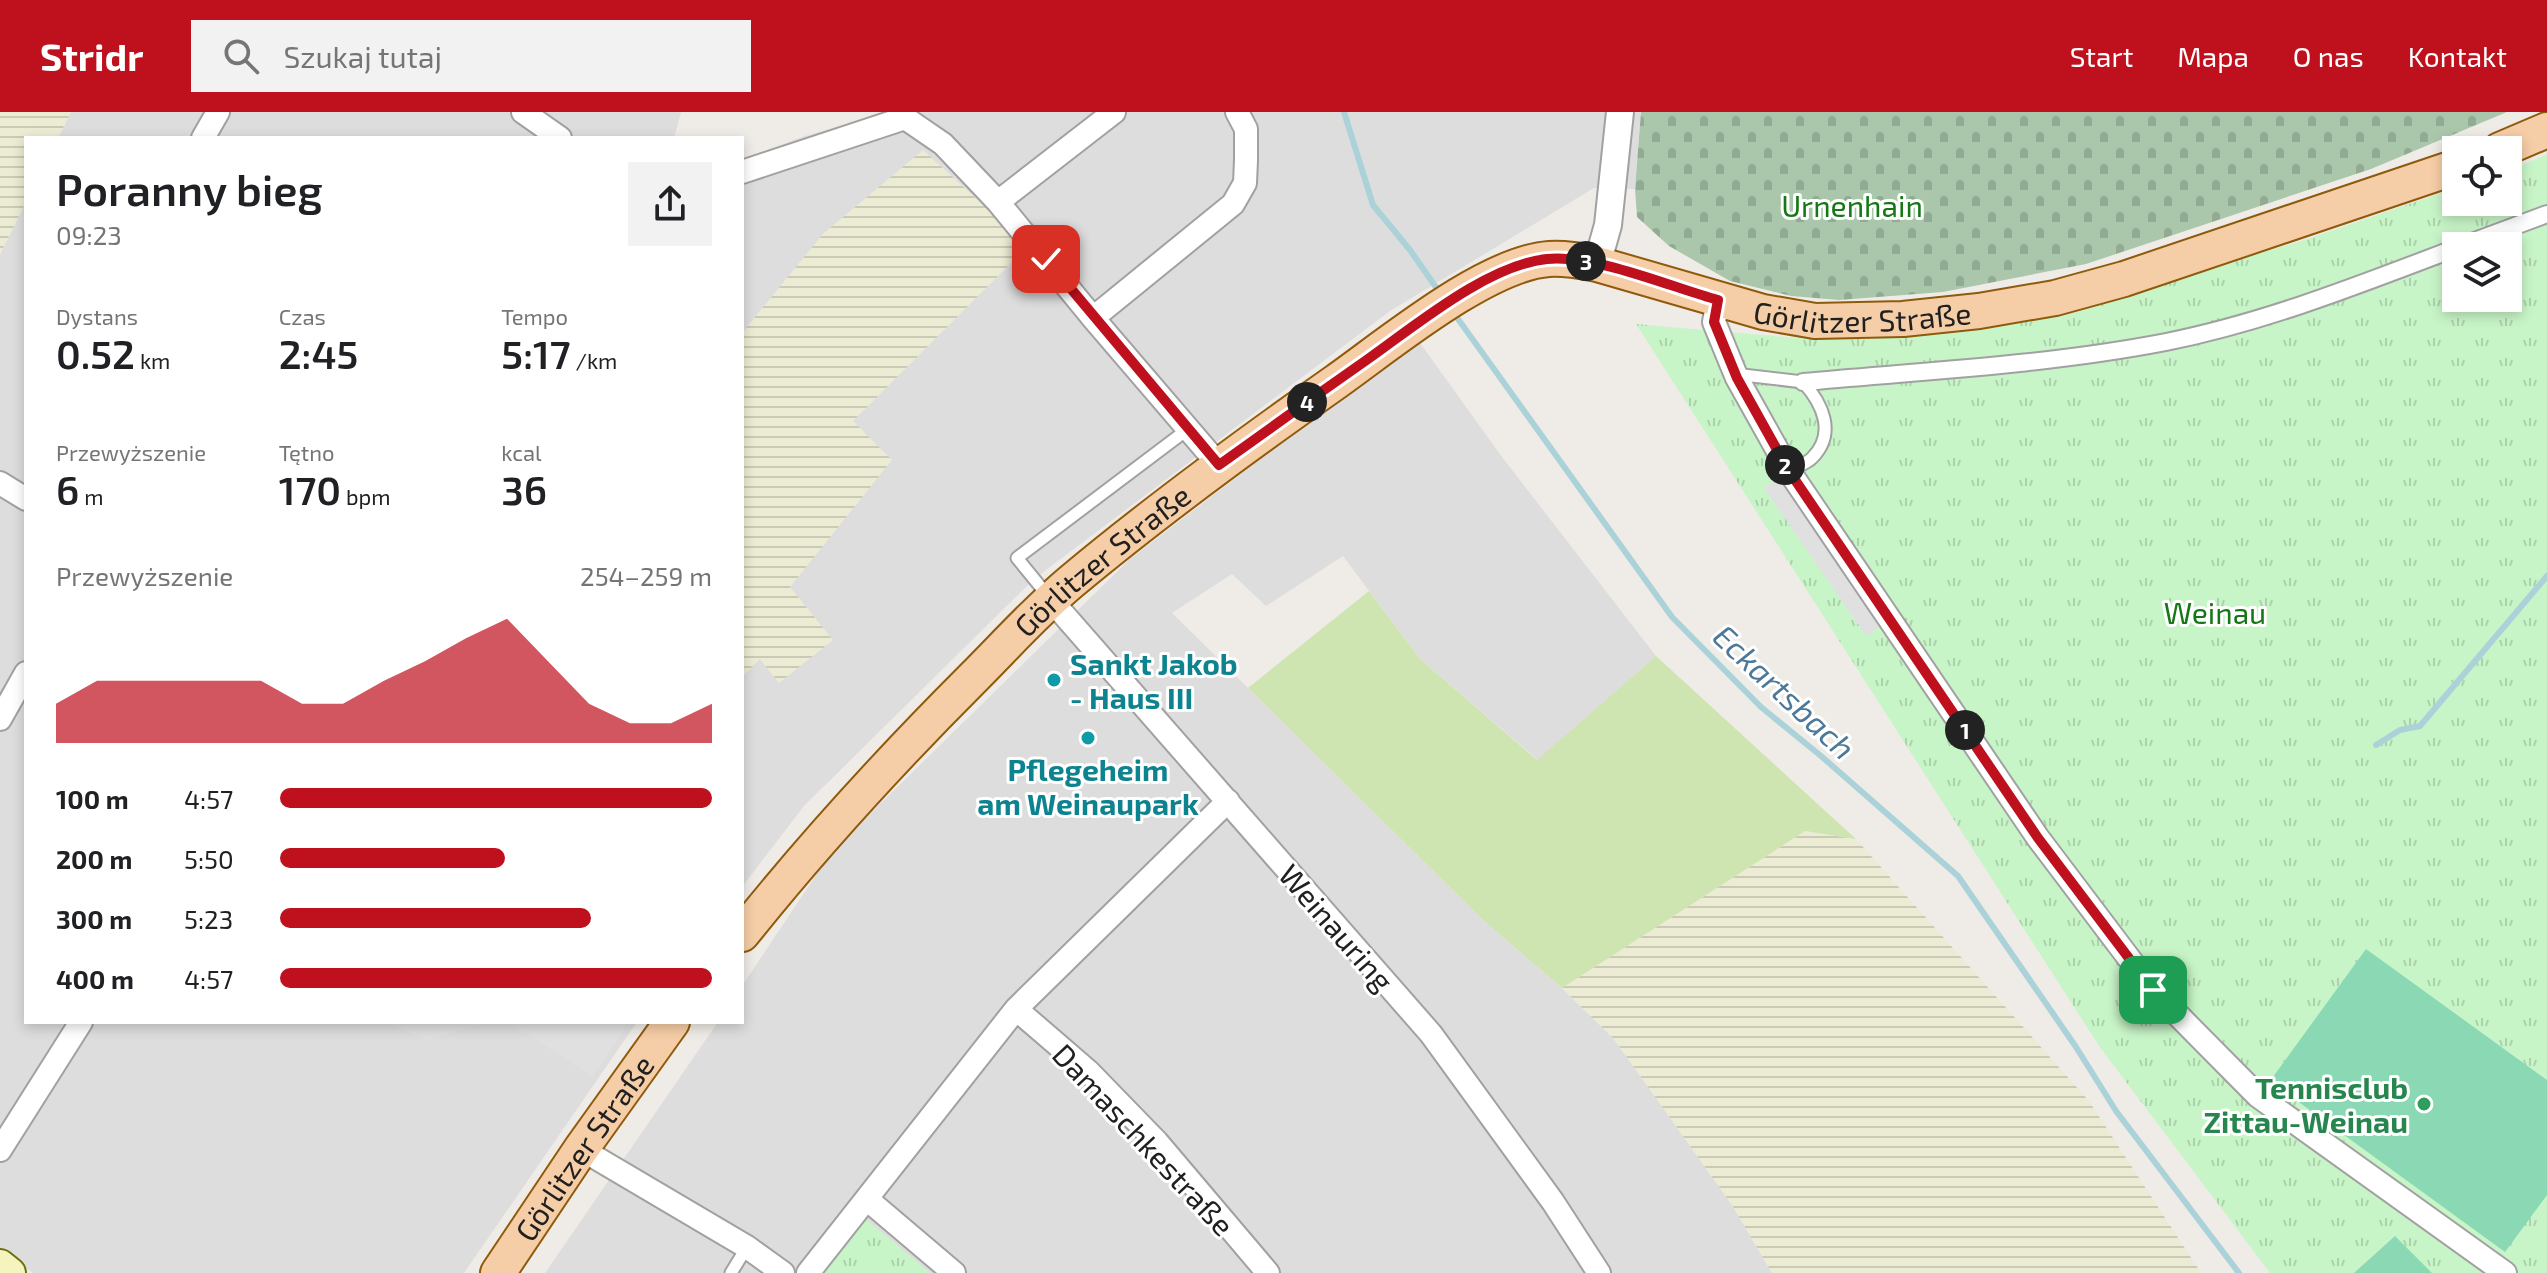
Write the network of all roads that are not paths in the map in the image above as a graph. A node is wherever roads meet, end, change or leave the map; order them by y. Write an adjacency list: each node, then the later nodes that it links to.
1 (218, 112): 7 (street)
2 (523, 112): 8 (street)
3 (1114, 112): 12 (street)
4 (1237, 112): 18 (street)
5 (1620, 112): 16 (street)
6 (2547, 130): 9 (main road)
7 (204, 136)
8 (557, 136)
9 (2522, 141)
10 (744, 171): 12 (street)
11 (2442, 172): 17 (main road, Görlitzer Straße)
12 (998, 202): 18 (street)
13 (2547, 214): 14 (street)
14 (2498, 232)
15 (2442, 253): 20 (street)
16 (1597, 264): 17 (main road, Görlitzer Straße); 22 (main road, Görlitzer Straße)
17 (1718, 300): 19 (street)
18 (1093, 318): 21 (street)
19 (1737, 378): 20 (lane); 23 (street)
20 (1803, 382): 23 (lane)
21 (1188, 429): 22 (street); 26 (lane)
22 (1219, 465): 26 (main road, Görlitzer Straße)
23 (1789, 471): 47 (street)
24 (0, 483): 25 (street)
25 (24, 498)
26 (1051, 600): 29 (street, Weinauring); 30 (main road, Görlitzer Straße)
27 (24, 677): 28 (street)
28 (0, 719)
29 (1228, 801): 31 (street); 46 (street, Weinauring)
30 (744, 932)
31 (1016, 1009): 36 (street); 45 (street, Damaschkestraße)
32 (80, 1024): 35 (street)
33 (671, 1024): 34 (main road, Görlitzer Straße)
34 (581, 1149): 37 (street); 40 (main road, Görlitzer Straße)
35 (0, 1150)
36 (868, 1200): 43 (street); 44 (street)
37 (747, 1247): 41 (lane); 42 (street)
38 (0, 1265): 39 (main road)
39 (10, 1273)
40 (498, 1273)
41 (731, 1273)
42 (783, 1273)
43 (808, 1273)
44 (954, 1273)
45 (1268, 1273)
46 (1599, 1273)
47 (2505, 1273)

